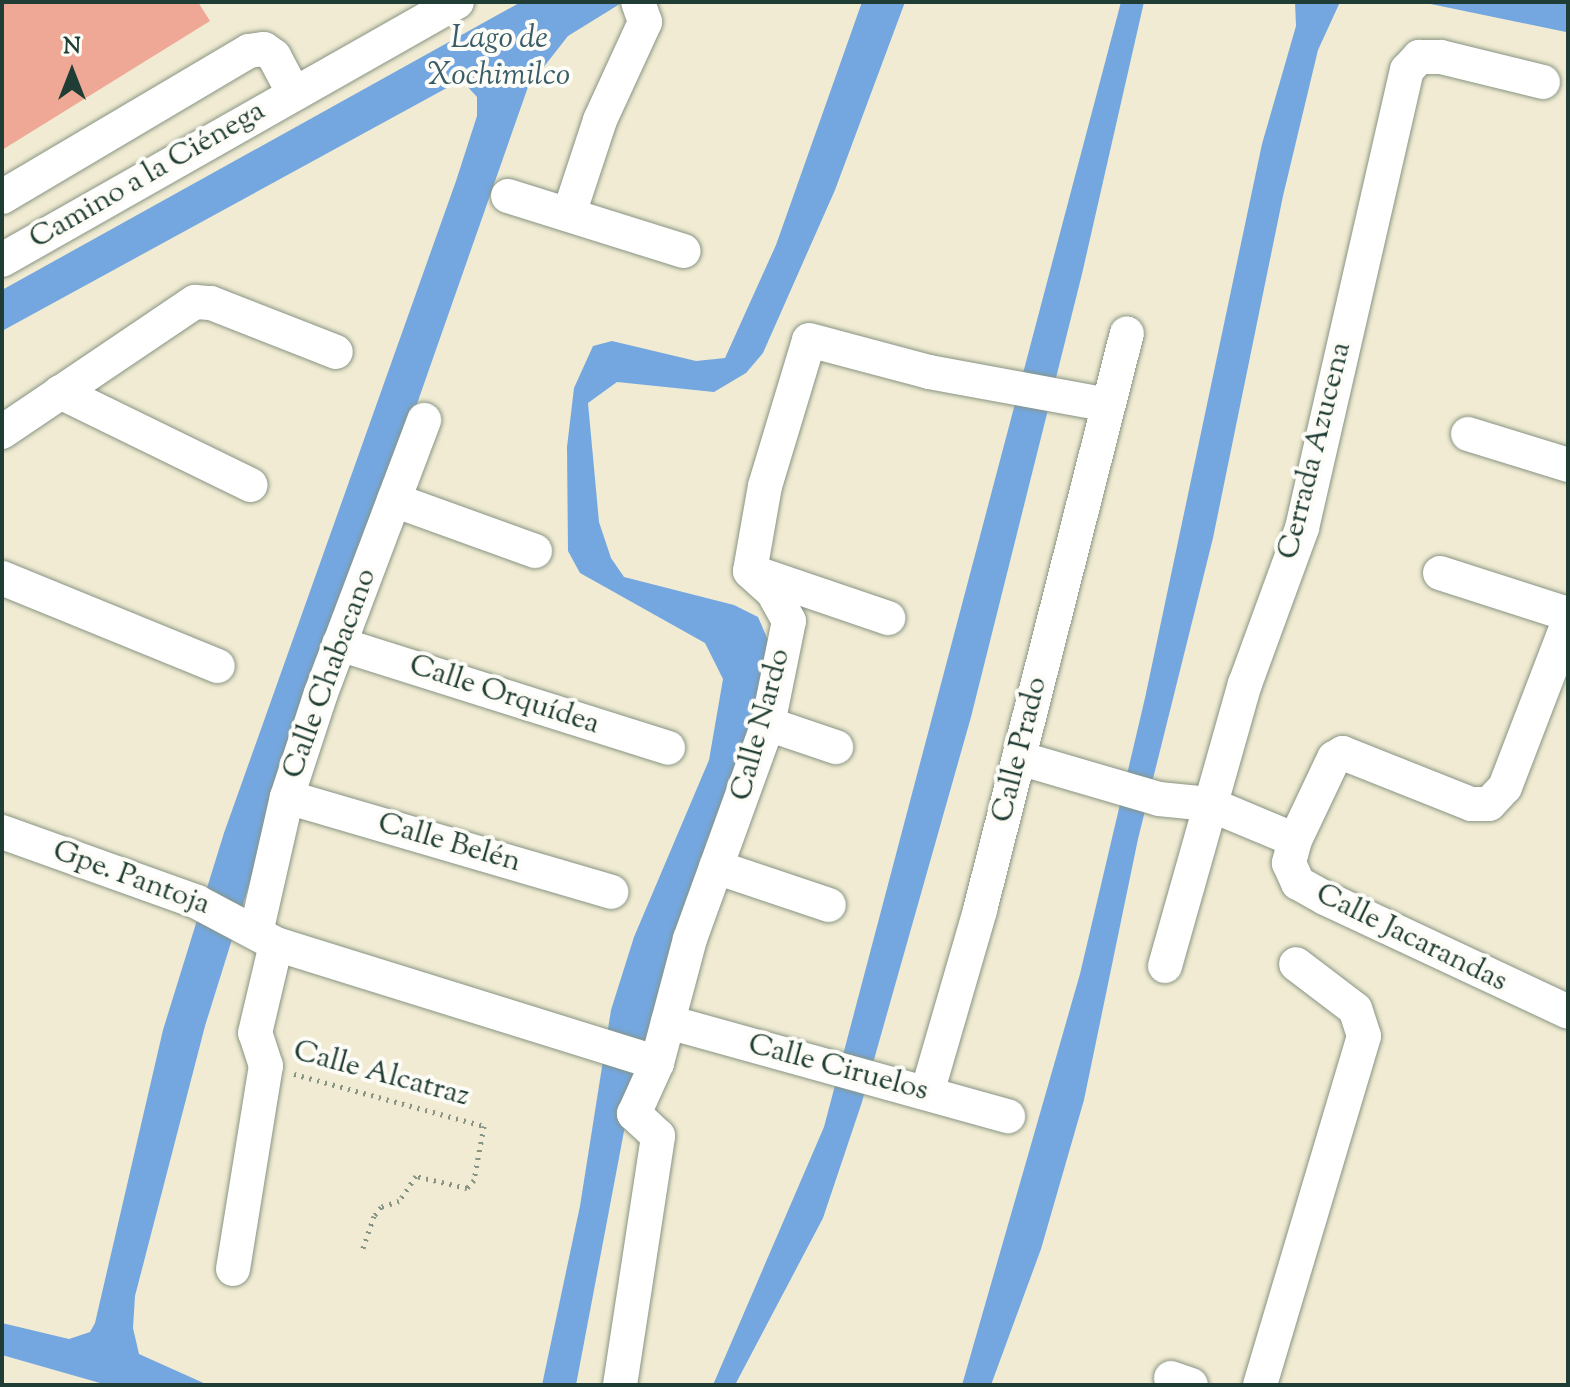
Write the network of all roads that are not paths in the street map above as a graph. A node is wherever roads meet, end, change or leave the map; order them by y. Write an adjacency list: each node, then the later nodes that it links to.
1 (457, 2): 4 (street, Camino a la Ciénega)
2 (638, 2): 7 (street)
3 (1543, 82): 34 (street, Cerrada Azucena)
4 (293, 92): 6 (street, Camino a la Ciénega); 9 (street, Camino a la Ciénega)
5 (508, 196): 7 (street)
6 (2, 197)
7 (569, 214): 8 (street)
8 (684, 251)
9 (2, 260)
10 (1127, 333): 13 (street, Calle Prado)
11 (336, 352): 12 (street)
12 (60, 392): 15 (street); 18 (street)
13 (1108, 405): 21 (street); 32 (street, Calle Prado)
14 (424, 420): 19 (street, Calle Chabacano)
15 (2, 432)
16 (1468, 434): 17 (street)
17 (1568, 465)
18 (251, 485)
19 (394, 500): 20 (street); 27 (street, Calle Chabacano)
20 (535, 551)
21 (750, 571): 25 (street); 29 (street, Calle Nardo)
22 (1440, 573): 24 (street)
23 (2, 578): 28 (street)
24 (1568, 614)
25 (888, 618)
26 (1568, 623): 36 (street)
27 (339, 644): 31 (street, Calle Orquídea); 33 (street, Calle Chabacano)
28 (218, 666)
29 (768, 724): 30 (street); 37 (street, Calle Nardo)
30 (836, 747)
31 (668, 748)
32 (1019, 758): 34 (street); 46 (street, Calle Prado)
33 (287, 797): 38 (street, Calle Belén); 40 (street, Calle Chabacano)
34 (1209, 804): 36 (street); 42 (street, Cerrada Azucena)
35 (2, 832): 40 (street, Gpe. Pantoja)
36 (1295, 840): 43 (street, Calle Jacarandas)
37 (716, 867): 39 (street); 44 (street, Calle Nardo)
38 (611, 892)
39 (829, 905)
40 (259, 933): 45 (street, Gpe. Pantoja); 48 (street, Calle Chabacano)
41 (1296, 964): 50 (street)
42 (1165, 966)
43 (1568, 1012)
44 (668, 1022): 45 (street, Calle Nardo); 46 (street, Calle Ciruelos)
45 (652, 1062): 49 (street, Calle Nardo)
46 (927, 1093): 47 (street, Calle Ciruelos)
47 (1008, 1116)
48 (233, 1269)
49 (620, 1385)
50 (1260, 1385)

